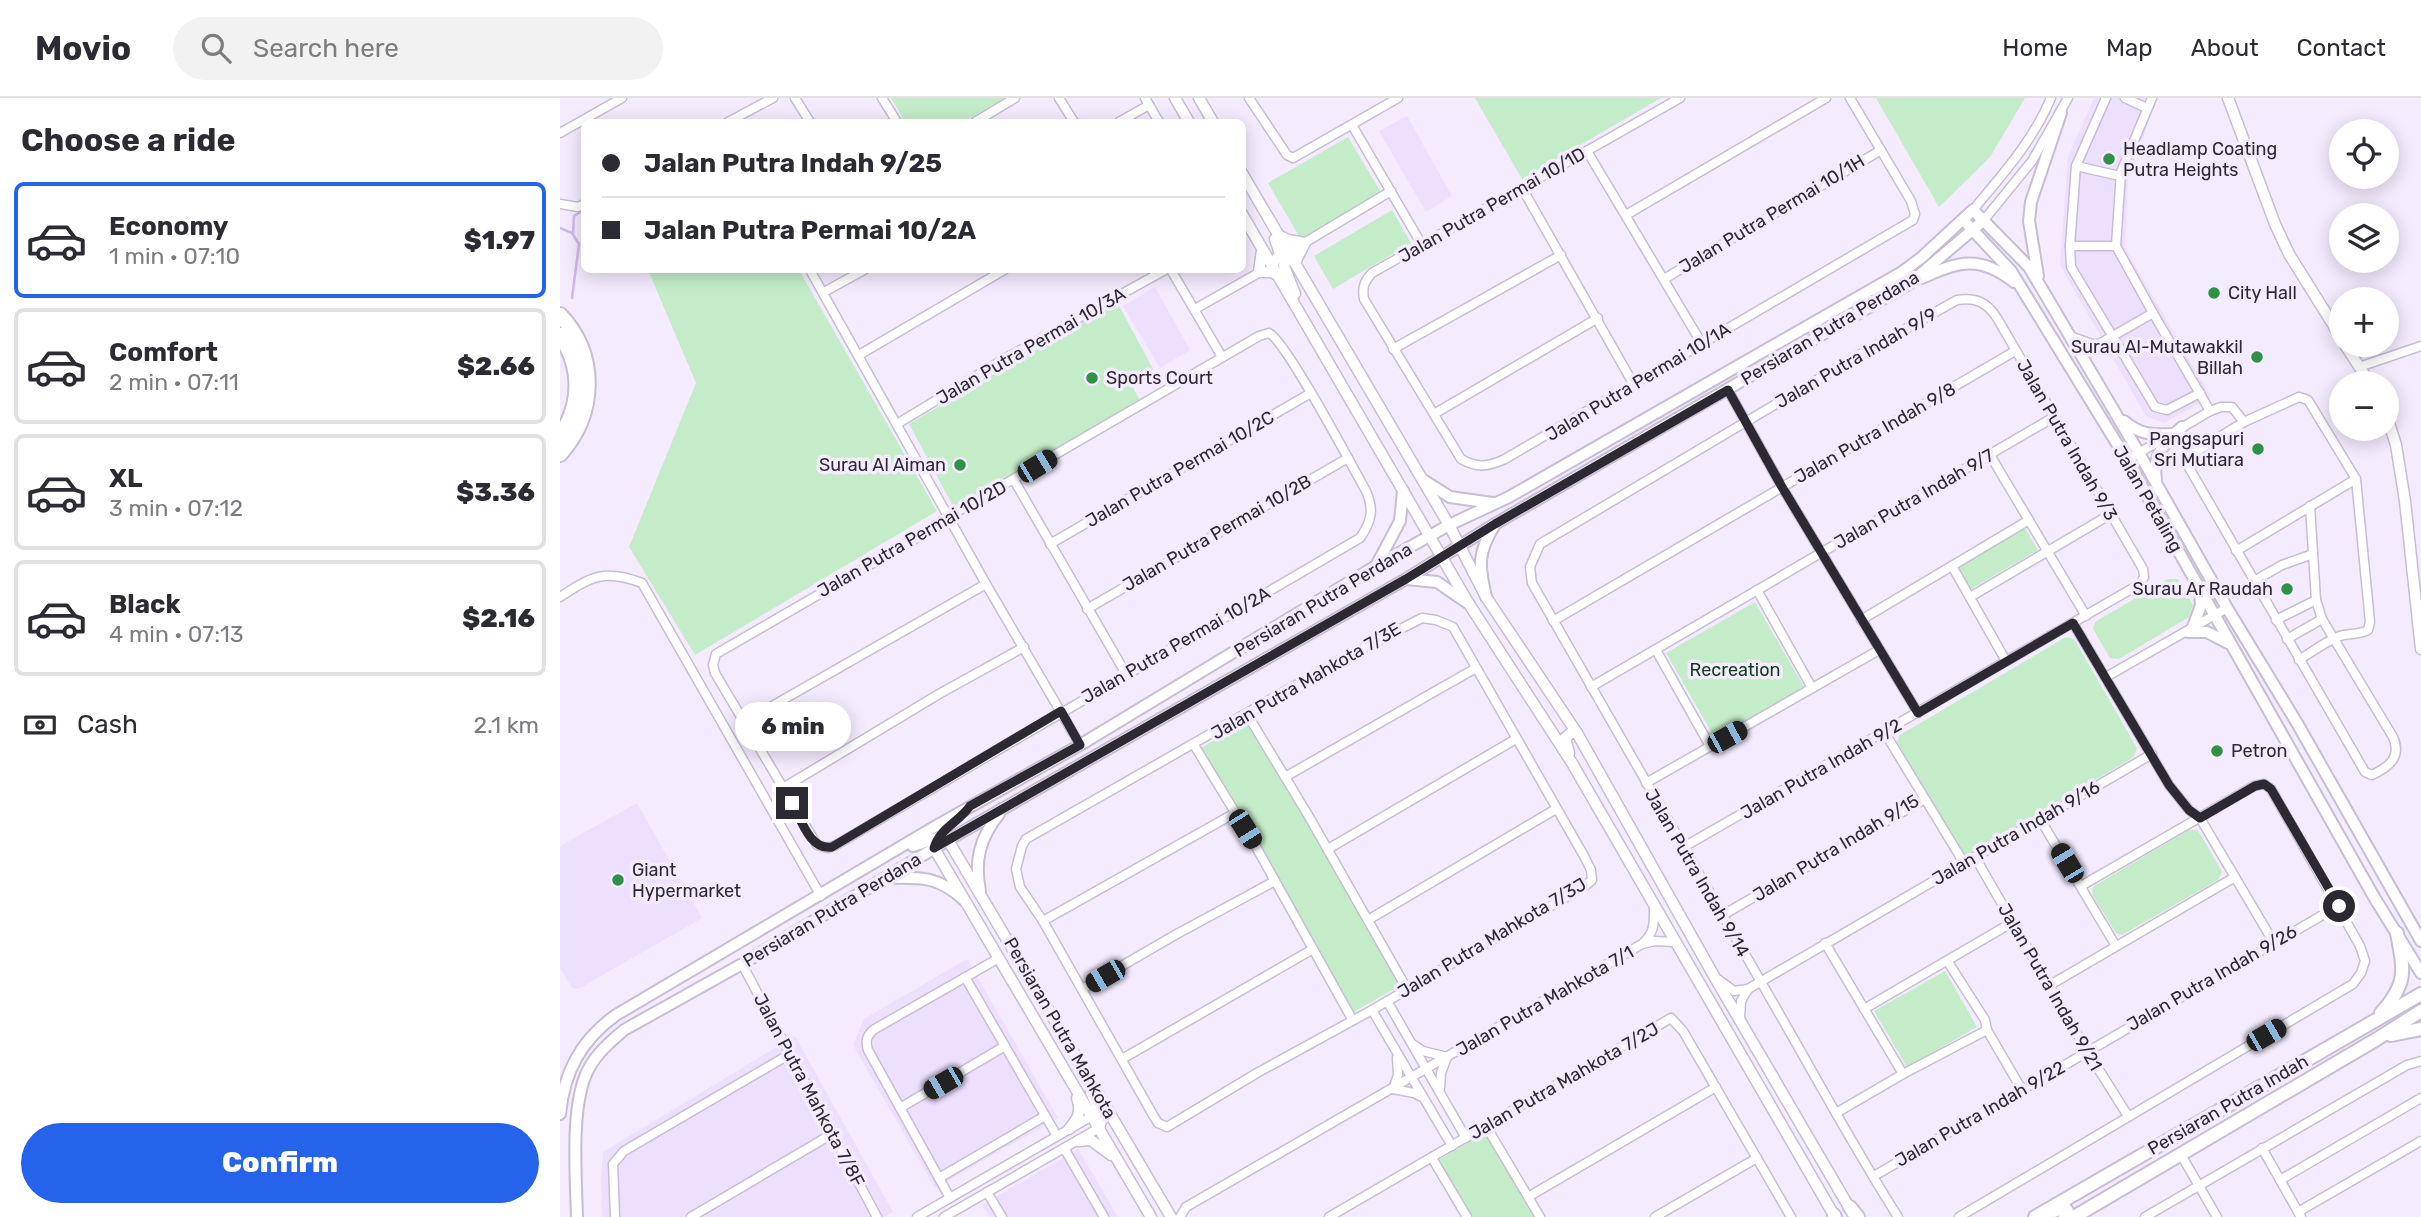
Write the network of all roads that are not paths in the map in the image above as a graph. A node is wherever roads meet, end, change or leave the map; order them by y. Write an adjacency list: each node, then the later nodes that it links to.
1 (622, 98): 23 (street)
2 (772, 98): 24 (street)
3 (795, 98): 25 (street)
4 (882, 98): 26 (street)
5 (1015, 98): 27 (street)
6 (1059, 98): 28 (street)
7 (1175, 98): 31 (street)
8 (1199, 98): 32 (street)
9 (1249, 98): 34 (street)
10 (1398, 98): 34 (street)
11 (1680, 98): 36 (street, Jalan Putra Permai 10/1D)
12 (1826, 98): 46 (street)
13 (1850, 98): 37 (street)
14 (2051, 98): 45 (street, Persiaran Putra Perdana)
15 (2068, 98): 22 (street, Persiaran Putra Perdana)
16 (2106, 98): 38 (street)
17 (2125, 98): 21 (street)
18 (2152, 98): 21 (street)
19 (2228, 98): 80 (street)
20 (1147, 101): 29 (street); 30 (street)
21 (2147, 108): 39 (street)
22 (2061, 113): 48 (street, Persiaran Putra Perdana); 71 (main road)
23 (585, 119)
24 (734, 119)
25 (808, 119)
26 (895, 119)
27 (980, 119)
28 (1072, 119)
29 (1123, 119)
30 (1157, 119)
31 (1187, 119)
32 (1211, 119)
33 (581, 121): 35 (street)
34 (1352, 124): 42 (street)
35 (560, 133)
36 (1587, 150): 41 (street, Jalan Putra Permai 10/1D); 46 (street)
37 (1881, 150): 69 (street, Jalan Putra Permai 10/1H); 85 (street, Jalan Putra Permai 10/1A)
38 (2076, 166): 39 (street); 55 (street)
39 (2120, 176): 56 (street)
40 (1246, 180): 50 (street)
41 (1522, 188): 54 (street, Jalan Putra Permai 10/1D); 59 (street)
42 (1391, 191): 53 (street); 54 (street)
43 (560, 204): 44 (street)
44 (581, 206)
45 (1973, 210): 47 (main road, Persiaran Putra Perdana); 48 (main road, Jalan Petaling)
46 (1626, 215): 69 (street)
47 (1962, 220): 51 (main road, Jalan Petaling); 120 (main road, Persiaran Putra Perdana)
48 (1984, 220): 51 (main road, Persiaran Putra Perdana); 71 (main road, Jalan Petaling)
49 (1246, 221): 57 (street)
50 (1273, 225): 52 (street); 61 (street)
51 (1973, 230): 70 (main road, Persiaran Putra Perdana); 73 (main road, Jalan Petaling)
52 (1280, 236): 53 (street); 58 (street)
53 (1305, 243): 58 (street); 60 (street)
54 (1422, 245): 86 (street, Jalan Putra Permai 10/1D)
55 (2070, 246): 56 (street); 83 (street)
56 (2116, 246): 77 (street)
57 (1262, 248): 61 (street); 62 (street)
58 (1289, 252): 60 (street); 76 (street)
59 (1561, 255): 79 (street); 86 (street)
60 (1295, 262): 116 (street)
61 (1272, 265): 62 (street); 68 (street)
62 (1259, 272): 68 (street); 75 (street)
63 (812, 273): 72 (street)
64 (859, 273): 72 (street)
65 (999, 273): 89 (street)
66 (1160, 273): 104 (street, Jalan Putra Permai 10/3A)
67 (1173, 273): 75 (street)
68 (1278, 275): 76 (street)
69 (1664, 279): 85 (street)
70 (1909, 284): 73 (main road); 95 (main road, Persiaran Putra Perdana)
71 (2040, 286): 82 (main road, Jalan Petaling)
72 (824, 292): 89 (street)
73 (2026, 294): 113 (main road, Jalan Petaling)
74 (1980, 301): 88 (street, Jalan Putra Indah 9/3); 102 (street, Jalan Putra Indah 9/9)
75 (1195, 309): 90 (street)
76 (1298, 309): 119 (street)
77 (2153, 313): 83 (street); 97 (street)
78 (560, 314): 110 (highway)
79 (1598, 318): 94 (street); 99 (street)
80 (2329, 320)
81 (560, 335): 107 (highway)
82 (2070, 335): 83 (street); 100 (main road, Jalan Petaling)
83 (2112, 337): 97 (street)
84 (1279, 340): 90 (street, Jalan Putra Permai 10/2D); 96 (street, Jalan Putra Permai 10/2A)
85 (1702, 344): 94 (street, Jalan Putra Permai 10/1A)
86 (1391, 345): 99 (street, Jalan Putra Permai 10/1A)
87 (2421, 346): 92 (street)
88 (2015, 351): 101 (street, Jalan Putra Indah 9/3); 118 (street, Jalan Putra Indah 9/8)
89 (859, 355): 104 (street)
90 (1222, 357): 115 (street, Jalan Putra Permai 10/2D)
91 (2353, 357): 92 (street)
92 (2359, 367): 93 (street)
93 (2362, 371)
94 (1634, 385): 99 (street, Jalan Putra Permai 10/1A)
95 (1728, 390): 102 (street); 125 (main road, Persiaran Putra Perdana)
96 (1311, 393): 112 (street, Jalan Putra Permai 10/2A); 128 (street, Jalan Putra Permai 10/2C)
97 (2200, 393): 98 (street)
98 (2210, 411): 103 (street); 105 (street)
99 (1434, 414)
100 (2116, 415): 106 (main road); 109 (main road, Jalan Petaling)
101 (2054, 417): 111 (street, Jalan Putra Indah 9/7); 122 (street, Jalan Putra Indah 9/3)
102 (1746, 422): 118 (street); 137 (street, Jalan Putra Indah 9/9)
103 (2244, 422): 114 (street); 131 (street)
104 (897, 424): 123 (street)
105 (2182, 427): 106 (street); 117 (main road)
106 (2171, 434): 109 (street)
107 (560, 436)
108 (2395, 441): 163 (street)
109 (2139, 453): 113 (street); 117 (main road, Jalan Petaling)
110 (560, 454)
111 (1990, 455): 124 (street); 132 (street, Jalan Putra Indah 9/7)
112 (1348, 458): 149 (street, Jalan Putra Permai 10/2B); 169 (street, Jalan Putra Permai 10/2A)
113 (2127, 460): 143 (main road, Jalan Petaling)
114 (2357, 479): 121 (street); 159 (street)
115 (1014, 480): 123 (street, Jalan Putra Permai 10/2D); 128 (street)
116 (1423, 480): 120 (main road); 126 (street)
117 (2157, 484): 150 (main road, Jalan Petaling)
118 (1782, 487): 132 (street); 155 (street, Jalan Putra Indah 9/8)
119 (1404, 491): 127 (street); 135 (main road)
120 (1509, 497): 126 (main road, Persiaran Putra Perdana)
121 (2310, 506): 131 (street); 133 (street)
122 (2111, 514): 130 (street); 141 (street, Jalan Putra Indah 9/3)
123 (948, 517): 140 (street); 171 (street, Jalan Putra Permai 10/2D)
124 (2029, 520): 130 (street); 136 (street)
125 (1495, 524): 129 (main road, Persiaran Putra Perdana); 145 (main road)
126 (1449, 525): 127 (main road, Persiaran Putra Perdana); 129 (street)
127 (1430, 537): 134 (street); 135 (main road, Persiaran Putra Perdana)
128 (1050, 544): 149 (street)
129 (1459, 545): 134 (main road, Persiaran Putra Perdana); 145 (street)
130 (2048, 551): 146 (street); 151 (street)
131 (2236, 551): 139 (street)
132 (1821, 554): 142 (street, Jalan Putra Indah 9/7); 154 (street)
133 (2313, 554): 139 (street); 147 (street)
134 (1441, 556): 138 (main road, Persiaran Putra Perdana); 148 (street)
135 (1376, 566): 181 (main road, Persiaran Putra Perdana)
136 (1952, 566): 146 (street); 154 (street)
137 (1530, 567): 155 (street, Jalan Putra Indah 9/14)
138 (1406, 579): 148 (main road); 191 (main road, Persiaran Putra Perdana)
139 (2254, 581): 156 (street)
140 (986, 584): 161 (street); 177 (street)
141 (2140, 584): 151 (street, Jalan Putra Indah 9/2)
142 (1757, 590): 164 (street, Jalan Putra Indah 9/7); 173 (street)
143 (2200, 591): 152 (main road, Jalan Petaling); 158 (main road)
144 (560, 597): 208 (street)
145 (1486, 597): 178 (street)
146 (1970, 597): 167 (street)
147 (2316, 600): 153 (street); 156 (street)
148 (1469, 604): 185 (street)
149 (1087, 608): 169 (street)
150 (2227, 608): 152 (street); 217 (main road, Jalan Petaling)
151 (2085, 616): 157 (street, Jalan Putra Indah 9/2)
152 (2215, 616): 158 (street); 162 (main road, Jalan Petaling)
153 (2322, 619): 159 (street); 160 (street)
154 (1861, 620): 165 (street)
155 (1553, 621): 172 (street, Jalan Putra Indah 9/14)
156 (2276, 621): 160 (street)
157 (2073, 623): 167 (street, Jalan Putra Indah 9/2); 170 (street)
158 (2190, 631): 162 (main road); 170 (street)
159 (2335, 638): 166 (street); 166 (street)
160 (2287, 639): 166 (street)
161 (1024, 647): 174 (street); 188 (street)
162 (2233, 647): 216 (main road, Jalan Petaling)
163 (2421, 649)
164 (1656, 650): 172 (street, Jalan Putra Indah 9/7); 183 (street)
165 (1879, 650): 173 (street); 175 (street)
166 (2300, 660)
167 (2006, 661): 175 (street, Jalan Putra Indah 9/2)
168 (1476, 668): 176 (street, Jalan Putra Mahkota 7/3E); 180 (street, Jalan Putra Mahkota 7/3E); 186 (street)
169 (1126, 674): 174 (street, Jalan Putra Permai 10/2A)
170 (2106, 677): 184 (street)
171 (719, 680): 177 (street, Jalan Putra Permai 10/2A)
172 (1591, 687): 187 (street, Jalan Putra Indah 9/14)
173 (1812, 688): 183 (street)
174 (1061, 711): 181 (street); 188 (street, Jalan Putra Permai 10/2A)
175 (1918, 713): 179 (street, Jalan Putra Indah 9/2)
176 (1247, 714): 182 (street, Jalan Putra Mahkota 7/3E); 186 (street)
177 (744, 722): 188 (street, Jalan Putra Permai 10/2A)
178 (1577, 733): 185 (street); 228 (street)
179 (1885, 733): 189 (street, Jalan Putra Indah 9/15); 197 (street, Jalan Putra Indah 9/2)
180 (1516, 738): 192 (street, Jalan Putra Mahkota 7/3E); 198 (street)
181 (1080, 745): 190 (main road, Persiaran Putra Perdana)
182 (1194, 745): 193 (street); 214 (street, Jalan Putra Mahkota 7/3E)
183 (1710, 746): 187 (street)
184 (2152, 754): 194 (street); 195 (street, Jalan Putra Indah 9/16)
185 (1572, 763): 211 (street)
186 (1285, 777): 198 (street)
187 (1646, 783): 197 (street, Jalan Putra Indah 9/14)
188 (783, 788)
189 (1926, 799): 202 (street); 212 (street, Jalan Putra Indah 9/15)
190 (970, 806): 196 (main road); 199 (main road, Persiaran Putra Perdana)
191 (1003, 809): 196 (main road, Persiaran Putra Perdana); 207 (main road)
192 (1556, 810): 200 (street, Jalan Putra Mahkota 7/3E); 213 (street)
193 (1235, 813): 205 (street); 214 (street)
194 (2200, 818): 203 (street); 206 (street); 210 (street)
195 (2040, 819): 201 (street, Jalan Putra Indah 9/16); 206 (street)
196 (940, 842): 199 (main road); 204 (main road, Persiaran Putra Perdana); 207 (street, Persiaran Putra Mahkota); 209 (street, Persiaran Putra Mahkota)
197 (1682, 848): 212 (street, Jalan Putra Indah 9/14)
198 (1328, 849): 213 (street)
199 (888, 855): 208 (main road, Persiaran Putra Perdana)
200 (1584, 856): 233 (street, Jalan Putra Mahkota 7/3J)
201 (1975, 857): 202 (street, Jalan Putra Indah 9/16); 215 (street, Jalan Putra Indah 9/21)
202 (1964, 863): 219 (street, Jalan Putra Indah 9/16)
203 (2235, 877): 220 (street); 222 (street)
204 (885, 878): 209 (main road); 226 (main road, Persiaran Putra Perdana)
205 (1275, 881): 223 (street); 232 (street)
206 (2081, 886): 222 (street)
207 (980, 891): 254 (street, Persiaran Putra Mahkota)
208 (821, 895): 269 (main road, Persiaran Putra Perdana)
209 (964, 900): 224 (street, Persiaran Putra Mahkota)
210 (2339, 906): 220 (street, Jalan Putra Indah 9/26); 271 (street)
211 (1654, 907): 218 (street); 221 (street, Jalan Putra Mahkota 7/1)
212 (1721, 915): 230 (street, Jalan Putra Indah 9/14)
213 (1368, 920): 233 (street)
214 (1043, 921): 232 (street)
215 (2012, 922): 225 (street); 231 (street, Jalan Putra Indah 9/21)
216 (2397, 933): 227 (main road, Jalan Petaling); 241 (main road)
217 (2421, 941)
218 (1674, 943): 221 (street, Jalan Putra Mahkota 7/1); 266 (street)
219 (1825, 943): 230 (street, Jalan Putra Indah 9/16); 237 (street)
220 (2274, 943): 249 (street, Jalan Putra Indah 9/26)
221 (1642, 944): 251 (street, Jalan Putra Mahkota 7/1)
222 (2116, 946): 231 (street)
223 (1313, 949): 240 (street); 252 (street)
224 (999, 958): 229 (street); 259 (street, Persiaran Putra Mahkota)
225 (1948, 962): 237 (street); 244 (street)
226 (742, 964): 250 (street, Jalan Putra Mahkota 7/8F); 303 (main road, Persiaran Putra Perdana)
227 (2421, 973)
228 (1714, 976): 234 (street); 242 (street)
229 (965, 977): 247 (street); 267 (street)
230 (1760, 982): 234 (street, Jalan Putra Indah 9/16); 268 (street, Jalan Putra Indah 9/14)
231 (2050, 985): 249 (street, Jalan Putra Indah 9/21)
232 (1082, 989): 252 (street)
233 (1407, 989): 236 (street, Jalan Putra Mahkota 7/3J)
234 (1748, 989): 242 (street)
235 (2421, 994): 241 (main road, Persiaran Putra Indah)
236 (1387, 1001): 238 (street, Jalan Putra Mahkota 7/3J); 246 (street)
237 (1864, 1009): 256 (street)
238 (1372, 1010): 240 (street, Jalan Putra Mahkota 7/3J); 248 (street)
239 (2421, 1011): 245 (main road, Persiaran Putra Indah)
240 (1352, 1019): 252 (street, Jalan Putra Mahkota 7/3J)
241 (2368, 1024): 287 (main road, Persiaran Putra Indah)
242 (1744, 1025): 258 (street)
243 (2421, 1029): 245 (main road)
244 (1987, 1030): 256 (street); 262 (street)
245 (2377, 1039): 282 (main road, Persiaran Putra Indah)
246 (1410, 1040): 251 (street, Jalan Putra Mahkota 7/1); 255 (street)
247 (1005, 1046): 267 (street); 270 (street)
248 (1396, 1051): 257 (street); 261 (street)
249 (2087, 1051): 262 (street, Jalan Putra Indah 9/22); 271 (street, Jalan Putra Indah 9/21)
250 (790, 1054): 275 (street, Jalan Putra Mahkota 7/8F); 304 (street)
251 (1447, 1058): 255 (street, Jalan Putra Mahkota 7/1); 263 (street)
252 (1122, 1059)
253 (2421, 1061): 281 (street)
254 (1083, 1065): 272 (street); 284 (street, Persiaran Putra Mahkota)
255 (1427, 1069): 257 (street, Jalan Putra Mahkota 7/1); 263 (street)
256 (1903, 1074): 268 (street)
257 (1412, 1078): 261 (street, Jalan Putra Mahkota 7/1); 265 (street)
258 (1775, 1079): 266 (street); 298 (street)
259 (1072, 1082): 272 (street, Persiaran Putra Mahkota); 274 (street)
260 (1716, 1087): 273 (street, Jalan Putra Mahkota 7/2J); 285 (street); 294 (street)
261 (1393, 1089): 265 (street); 297 (street, Jalan Putra Mahkota 7/1)
262 (2022, 1090): 288 (street, Jalan Putra Indah 9/22)
263 (1440, 1092): 279 (street)
264 (2421, 1098): 290 (street)
265 (1426, 1102): 279 (street)
266 (1770, 1105): 302 (street)
267 (900, 1108): 289 (street)
268 (1836, 1113): 288 (street, Jalan Putra Indah 9/14)
269 (560, 1114)
270 (1045, 1116): 276 (street); 289 (street)
271 (2128, 1116): 319 (street)
272 (1098, 1121): 274 (street); 277 (street); 284 (street); 286 (street, Persiaran Putra Mahkota)
273 (1486, 1126): 279 (street, Jalan Putra Mahkota 7/2J); 294 (street)
274 (1069, 1129): 276 (street)
275 (832, 1134): 300 (street); 301 (street, Jalan Putra Mahkota 7/8F)
276 (1057, 1136): 295 (street)
277 (1078, 1141): 280 (street); 286 (street)
278 (2421, 1141): 299 (street)
279 (1459, 1142): 283 (street, Jalan Putra Mahkota 7/2J)
280 (1064, 1148): 292 (street); 309 (street)
281 (2262, 1148): 290 (street); 291 (street)
282 (2180, 1153): 291 (street); 293 (main road, Persiaran Putra Indah)
283 (1432, 1157): 313 (street, Jalan Putra Mahkota 7/2J); 314 (street)
284 (1136, 1158): 296 (street, Persiaran Putra Mahkota)
285 (1757, 1158): 316 (street); 317 (street)
286 (1117, 1160): 310 (street, Persiaran Putra Mahkota)
287 (2106, 1175): 293 (main road); 320 (main road, Persiaran Putra Indah)
288 (1874, 1176): 318 (street, Jalan Putra Indah 9/14)
289 (939, 1178): 295 (street)
290 (2280, 1180): 299 (street)
291 (2198, 1185): 324 (street); 325 (street)
292 (987, 1192): 307 (street); 308 (street)
293 (2111, 1195): 323 (main road, Persiaran Putra Indah)
294 (1528, 1197): 315 (street)
295 (950, 1198): 306 (street)
296 (1162, 1202): 297 (street); 311 (street, Persiaran Putra Mahkota)
297 (1185, 1208): 312 (street)
298 (1854, 1214)
299 (2300, 1214)
300 (700, 1215): 305 (street)
301 (874, 1216)
302 (1835, 1216)
303 (577, 1217)
304 (615, 1217)
305 (691, 1217)
306 (917, 1217)
307 (944, 1217)
308 (1002, 1217)
309 (1104, 1217)
310 (1151, 1217)
311 (1171, 1217)
312 (1180, 1217)
313 (1329, 1217)
314 (1467, 1217)
315 (1540, 1217)
316 (1655, 1217)
317 (1791, 1217)
318 (1898, 1217)
319 (1959, 1217)
320 (2035, 1217)
321 (2041, 1217): 322 (main road)
322 (2065, 1217)
323 (2074, 1217)
324 (2145, 1217)
325 (2217, 1217)

